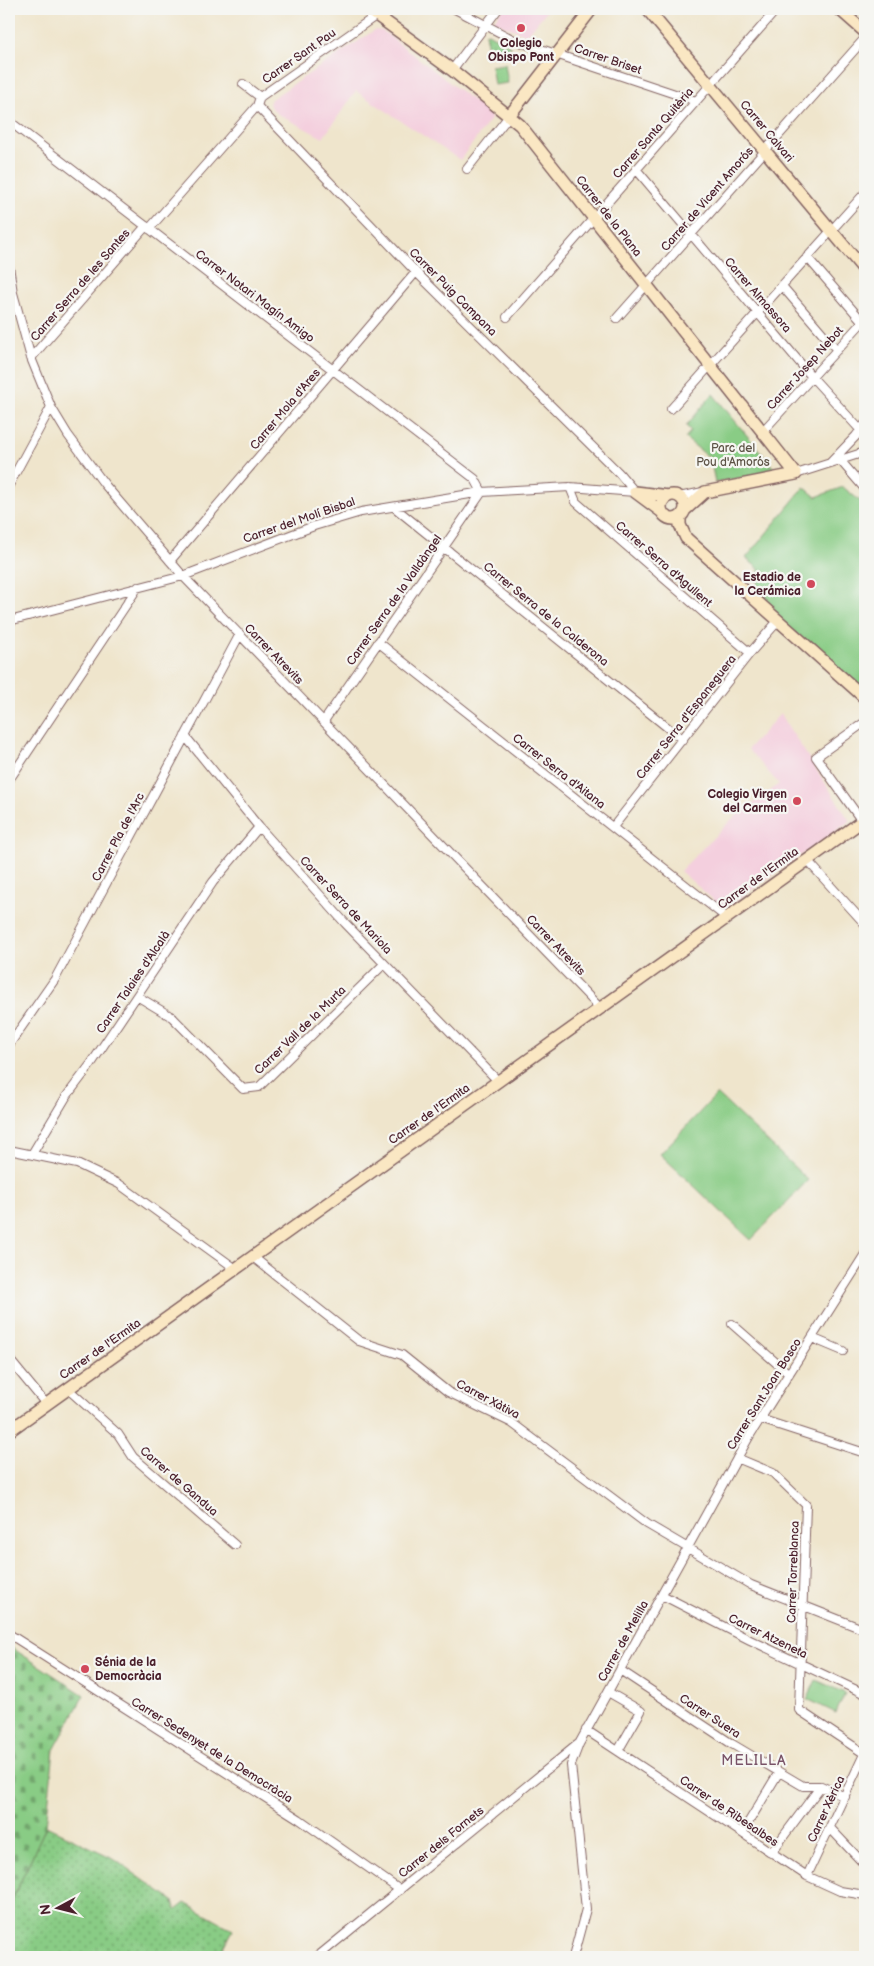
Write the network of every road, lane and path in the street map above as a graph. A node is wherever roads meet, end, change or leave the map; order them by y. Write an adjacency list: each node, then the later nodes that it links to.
1 (455, 9): 8 (street, Carrer Briset)
2 (498, 9): 8 (street)
3 (592, 9): 11 (street)
4 (647, 9): 14 (street, Carrer Calvari)
5 (777, 9): 14 (street, Carrer Santa Quitèria)
6 (839, 9): 9 (street)
7 (375, 11): 12 (street, Carrer de la Plana); 15 (street, Carrer Sant Pau)
8 (485, 25): 11 (street, Carrer Briset); 12 (street)
9 (865, 32)
10 (865, 38): 20 (street, Carrer de Vicent Amorós)
11 (557, 53): 16 (street, Carrer Briset); 18 (street)
12 (452, 70): 18 (street, Carrer de la Plana)
13 (243, 84): 15 (street)
14 (710, 85): 16 (street, Carrer Santa Quitèria); 20 (street, Carrer Calvari)
15 (260, 97): 17 (street, Carrer Sant Pau)
16 (696, 101): 22 (street, Carrer Santa Quitèria)
17 (257, 106): 25 (street, Carrer Serra de les Santes); 31 (street, Carrer Puig Campana)
18 (509, 116): 21 (street); 24 (street, Carrer de la Plana)
19 (9, 121): 25 (street, Carrer Notari Magín Amigo)
20 (765, 151): 26 (street, Carrer Calvari); 27 (street, Carrer de Vicent Amorós)
21 (468, 169)
22 (636, 169): 24 (street, Carrer Santa Quitèria); 27 (street, Carrer Almassora)
23 (865, 193): 26 (street)
24 (593, 218): 32 (street, Carrer de la Plana); 36 (street, Carrer Santa Quitèria)
25 (148, 228): 40 (street, Carrer Serra de les Santes); 42 (street, Carrer Notari Magín Amigo)
26 (831, 230): 28 (street); 30 (street, Carrer Calvari)
27 (691, 235): 32 (street, Carrer de Vicent Amorós); 35 (street, Carrer Almassora)
28 (807, 257): 33 (street); 38 (street)
29 (9, 266): 34 (street, Carrer Atrevits)
30 (865, 271)
31 (416, 272): 42 (street, Carrer Mola d'Ares); 56 (street, Carrer Puig Campana)
32 (646, 285): 37 (street, Carrer de Vicent Amorós); 41 (street, Carrer de la Plana)
33 (782, 286): 35 (street); 39 (street)
34 (11, 292): 40 (street, Carrer Atrevits)
35 (758, 312): 41 (street); 43 (street, Carrer Almassora)
36 (507, 317)
37 (617, 318)
38 (864, 320): 39 (street, Carrer Josep Nebot)
39 (837, 350): 43 (street, Carrer Josep Nebot)
40 (31, 358): 44 (street, Carrer Atrevits)
41 (710, 366): 45 (street); 47 (street, Carrer de la Plana)
42 (333, 370): 55 (street, Carrer Notari Magín Amigo); 63 (street, Carrer Mola d'Ares)
43 (812, 377): 46 (street, Carrer Almassora); 47 (street, Carrer Josep Nebot)
44 (51, 407): 52 (street); 63 (street, Carrer Atrevits)
45 (671, 409)
46 (863, 429): 50 (street)
47 (762, 432): 51 (street, Carrer de la Plana)
48 (865, 452): 49 (street, Carrer del Molí Bisbal)
49 (840, 460): 50 (street, Carrer del Molí Bisbal); 54 (street)
50 (828, 464): 51 (street, Carrer del Molí Bisbal)
51 (796, 474): 57 (street, Carrer del Molí Bisbal)
52 (9, 485)
53 (570, 487): 55 (street, Carrer del Molí Bisbal); 56 (street, Carrer del Molí Bisbal); 70 (street, Carrer Serra d'Agullent)
54 (865, 489)
55 (482, 492): 59 (street, Carrer del Molí Bisbal); 62 (street, Carrer Serra de la Valldàngel)
56 (635, 492): 58 (street, Carrer del Molí Bisbal); 60 (street)
57 (705, 492): 58 (street, Carrer del Molí Bisbal); 61 (street)
58 (674, 496): 60 (street); 61 (street)
59 (394, 507): 62 (street, Carrer Serra de la Calderona); 64 (street, Carrer del Molí Bisbal)
60 (662, 512): 61 (street)
61 (683, 514): 67 (street)
62 (444, 547): 69 (street, Carrer Serra de la Valldàngel); 75 (street, Carrer Serra de la Calderona)
63 (170, 561): 64 (street, Carrer Atrevits)
64 (183, 576): 65 (street, Carrer del Molí Bisbal); 68 (street, Carrer Atrevits)
65 (138, 587): 66 (street, Carrer del Molí Bisbal); 76 (street)
66 (9, 621)
67 (778, 621): 70 (street, Carrer Serra d'Espaneguera); 71 (street)
68 (240, 634): 72 (street, Carrer Atrevits); 74 (street, Carrer Pla de l'Arc)
69 (378, 642): 72 (street, Carrer Serra de la Valldàngel); 79 (street, Carrer Serra d'Aitana)
70 (750, 653): 75 (street, Carrer Serra d'Espaneguera)
71 (865, 698)
72 (324, 721): 85 (street, Carrer Atrevits)
73 (865, 722): 77 (street)
74 (185, 736): 78 (street, Carrer Serra de Mariola); 86 (street, Carrer Pla de l'Arc)
75 (683, 740): 79 (street, Carrer Serra d'Espaneguera)
76 (9, 780)
77 (864, 822): 80 (street, Carrer de l'Ermita)
78 (259, 827): 83 (street, Carrer Serra de Mariola); 84 (street, Carrer Talaies d'Alcalà)
79 (613, 827): 81 (street, Carrer Serra d'Aitana)
80 (807, 860): 81 (street, Carrer de l'Ermita); 82 (street)
81 (727, 918): 85 (street, Carrer de l'Ermita)
82 (865, 923)
83 (384, 964): 84 (street, Carrer Vall de la Murta); 87 (street, Carrer Serra de Mariola)
84 (137, 996): 89 (street, Carrer Talaies d'Alcalà)
85 (600, 1009): 87 (street, Carrer de l'Ermita)
86 (9, 1045)
87 (499, 1082): 91 (street, Carrer de l'Ermita)
88 (9, 1150): 89 (street)
89 (32, 1154): 92 (street)
90 (865, 1254): 94 (street, Carrer Sant Joan Bosco)
91 (253, 1257): 92 (street, Carrer de l'Ermita); 105 (street, Carrer Xàtiva)
92 (236, 1269): 98 (street, Carrer de l'Ermita)
93 (732, 1324): 97 (street)
94 (812, 1338): 95 (street); 97 (street, Carrer Sant Joan Bosco)
95 (843, 1350)
96 (9, 1359): 99 (street)
97 (789, 1374): 100 (street, Carrer Sant Joan Bosco)
98 (68, 1389): 99 (street, Carrer de l'Ermita); 104 (street, Carrer de Gandua)
99 (46, 1404): 101 (street, Carrer de l'Ermita)
100 (760, 1419): 102 (street); 103 (street, Carrer Sant Joan Bosco)
101 (9, 1431)
102 (865, 1453)
103 (737, 1458): 105 (street, Carrer Sant Joan Bosco); 107 (street, Carrer Torreblanca)
104 (236, 1545)
105 (688, 1548): 106 (street, Carrer de Melilla); 107 (street, Carrer Xàtiva)
106 (662, 1595): 110 (street, Carrer Atzeneta); 111 (street, Carrer de Melilla)
107 (804, 1606): 108 (street, Carrer Xàtiva); 110 (street, Carrer Torreblanca)
108 (865, 1630)
109 (9, 1634): 126 (street, Carrer Sedenyet de la Democràcia)
110 (801, 1664): 113 (street, Carrer Atzeneta); 117 (street, Carrer Torreblanca)
111 (620, 1670): 112 (street, Carrer de Melilla); 118 (street, Carrer Suera)
112 (608, 1692): 114 (street, Carrer de Melilla); 116 (street)
113 (865, 1694)
114 (586, 1730): 115 (street, Carrer de Melilla); 116 (street, Carrer de Ribesalbes)
115 (579, 1744): 126 (street, Carrer dels Fornets); 129 (street, Carrer de Melilla)
116 (618, 1751): 122 (street, Carrer de Ribesalbes)
117 (865, 1753): 120 (street, Carrer Xèrica)
118 (779, 1772): 119 (street, Carrer Suera); 122 (street)
119 (821, 1786): 120 (street, Carrer Suera); 123 (street)
120 (845, 1797): 121 (street, Carrer Xèrica)
121 (830, 1828): 124 (street); 125 (street, Carrer Xèrica)
122 (742, 1833): 123 (street, Carrer de Ribesalbes)
123 (772, 1853): 125 (street, Carrer de Ribesalbes)
124 (865, 1865)
125 (807, 1876): 127 (street, Carrer de Ribesalbes)
126 (400, 1890): 128 (street, Carrer dels Fornets)
127 (865, 1895)
128 (317, 1957)
129 (573, 1957)

